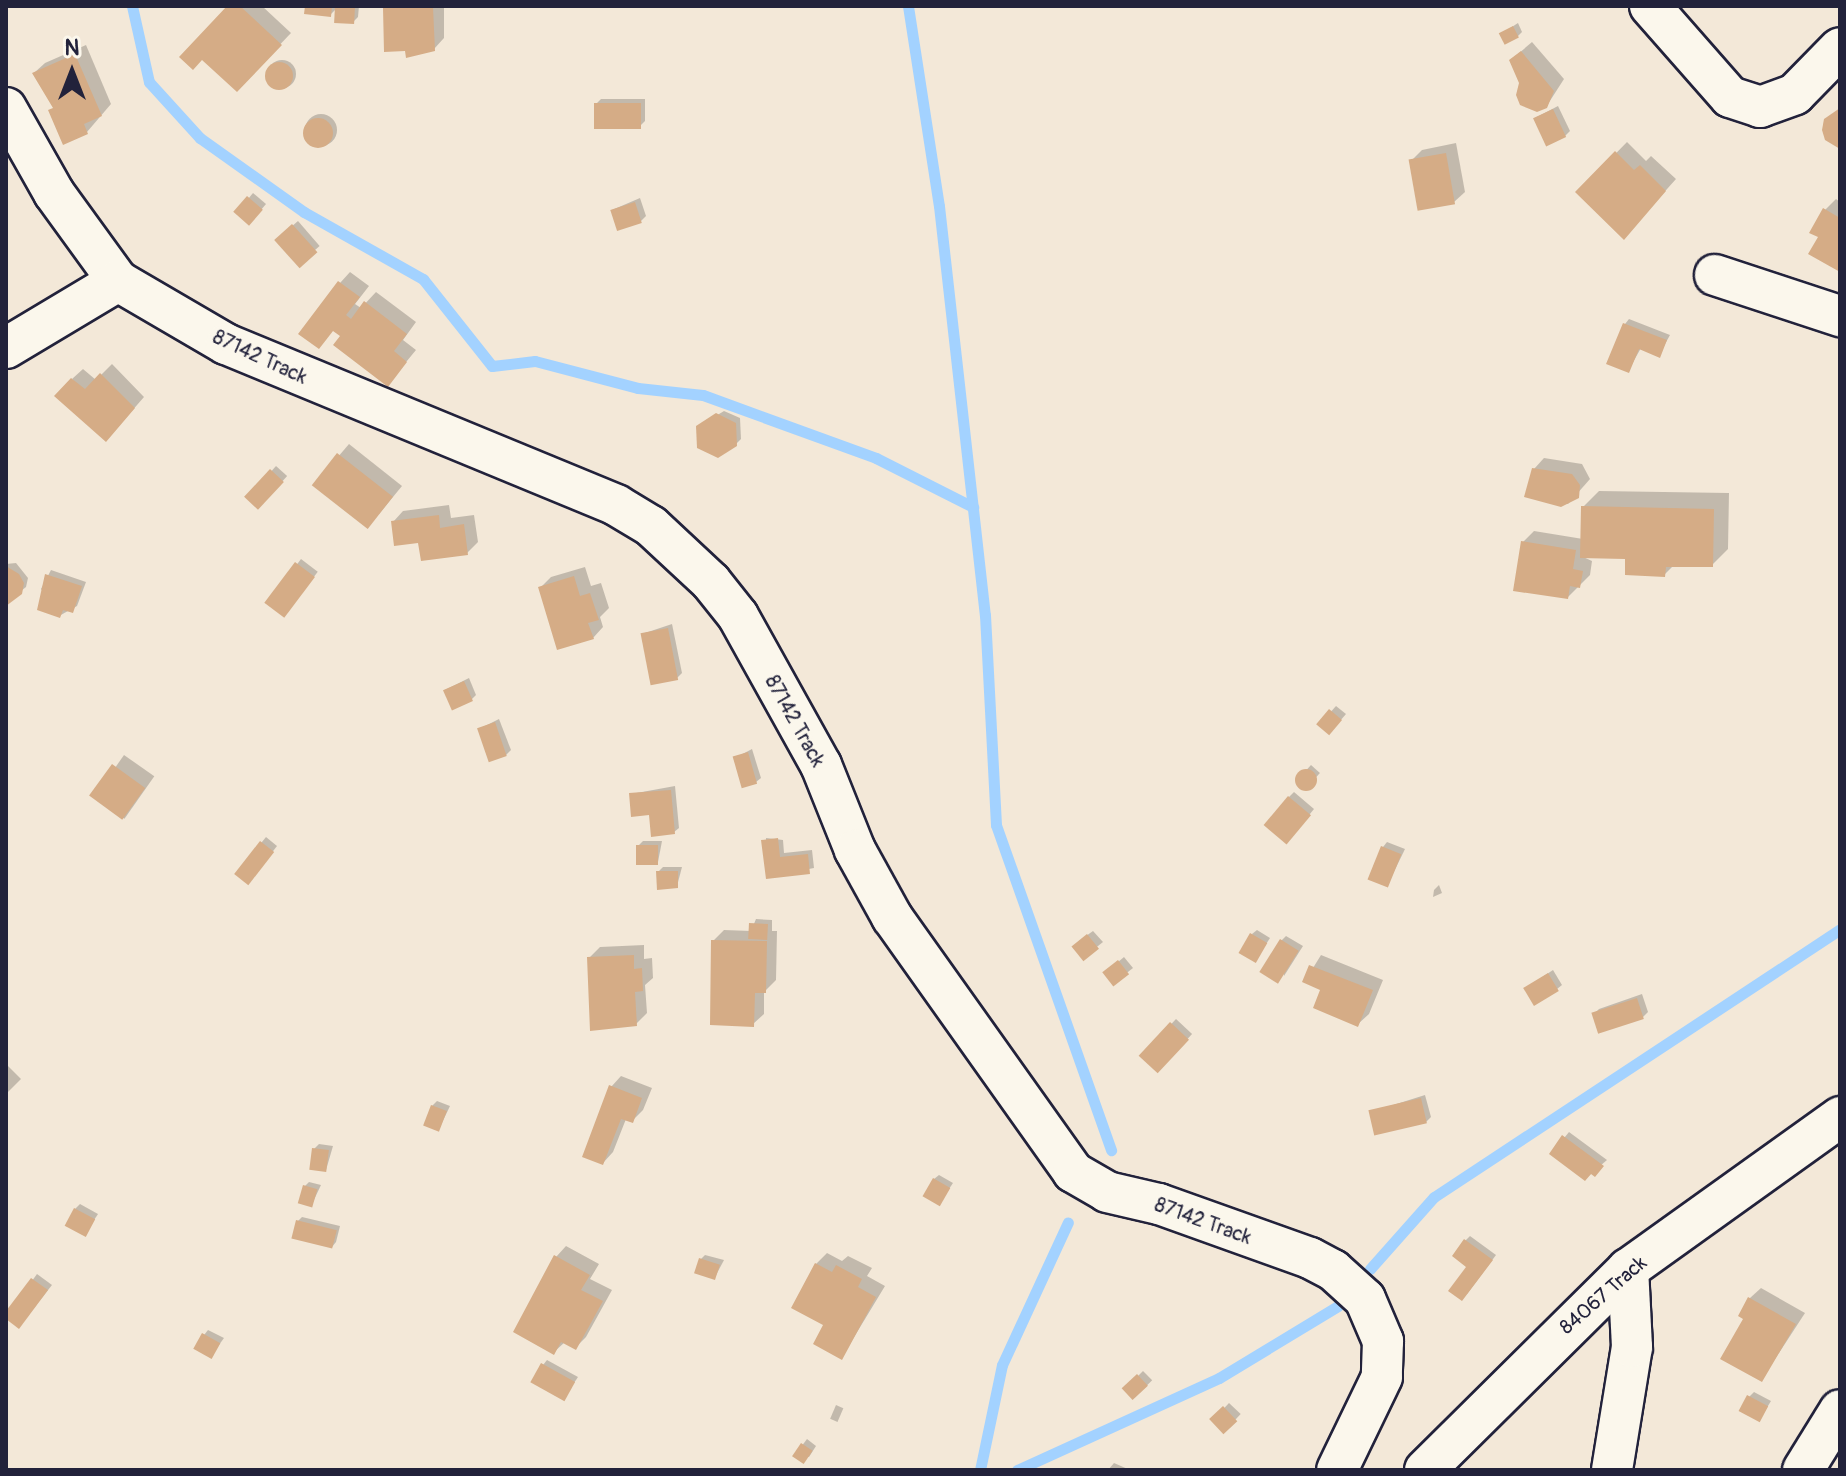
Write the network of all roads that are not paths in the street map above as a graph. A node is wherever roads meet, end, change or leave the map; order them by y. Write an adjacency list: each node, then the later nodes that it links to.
1 (1650, 6): 2 (street)
2 (1840, 48)
3 (6, 108): 5 (street, 87142 Track)
4 (1715, 275): 6 (street)
5 (118, 281): 7 (street); 11 (street, 87142 Track)
6 (1840, 316)
7 (6, 348)
8 (1840, 1117): 9 (street, 84067 Track)
9 (1628, 1269): 12 (street, 84067 Track); 13 (street)
10 (1840, 1410): 14 (street)
11 (1337, 1470)
12 (1425, 1470)
13 (1612, 1470)
14 (1803, 1470)

